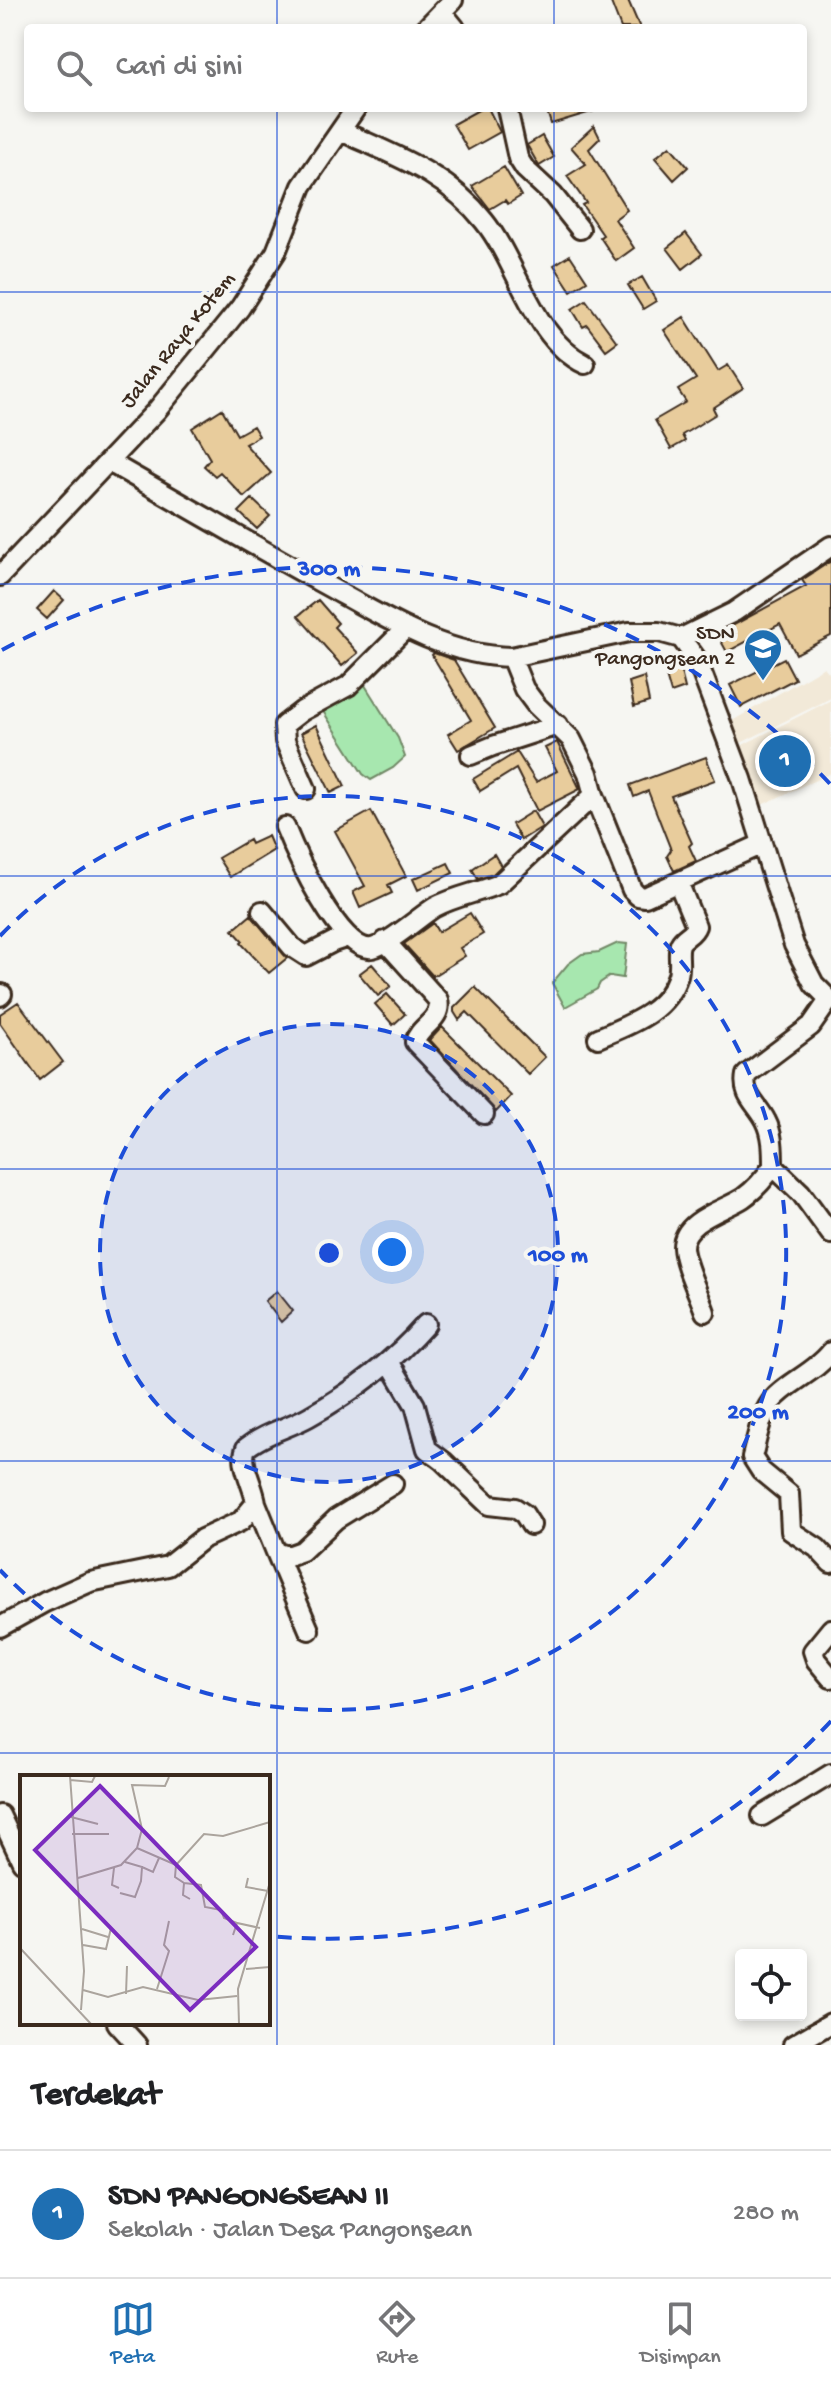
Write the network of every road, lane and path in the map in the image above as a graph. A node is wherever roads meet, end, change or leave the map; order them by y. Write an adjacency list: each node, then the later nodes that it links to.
1 (448, 6): 2 (street)
2 (430, 24)
3 (353, 112): 5 (street, Jalan Raya Kotem)
4 (508, 112): 6 (street)
5 (341, 131): 7 (street); 8 (street, Jalan Raya Kotem)
6 (580, 229)
7 (585, 364)
8 (109, 462): 10 (street, Jalan Raya Kotem); 11 (street)
9 (831, 546): 12 (street)
10 (0, 576)
11 (406, 628): 13 (street); 16 (street)
12 (681, 638): 13 (street); 19 (street)
13 (511, 657): 14 (street)
14 (558, 725): 15 (street); 17 (street)
15 (471, 755)
16 (306, 789)
17 (594, 795): 20 (street); 23 (street)
18 (285, 827): 22 (street)
19 (762, 844): 20 (street); 24 (street)
20 (678, 882): 25 (street)
21 (262, 911): 22 (street)
22 (348, 937): 23 (street)
23 (385, 941): 26 (street)
24 (830, 1000): 27 (street)
25 (598, 1038)
26 (484, 1114)
27 (773, 1166): 28 (street); 29 (street)
28 (831, 1234)
29 (705, 1312)
30 (426, 1324): 32 (street)
31 (831, 1352): 37 (street)
32 (390, 1363): 34 (street); 35 (street)
33 (393, 1484): 36 (street)
34 (256, 1503): 36 (street); 38 (street)
35 (531, 1525)
36 (276, 1552): 40 (street)
37 (831, 1563)
38 (0, 1627)
39 (831, 1629): 41 (street)
40 (309, 1630)
41 (831, 1678)
42 (831, 1774): 44 (street)
43 (0, 1815): 45 (street)
44 (762, 1816)
45 (20, 1858)
46 (831, 2023): 49 (street)
47 (119, 2025): 48 (street)
48 (137, 2045)
49 (793, 2045)

